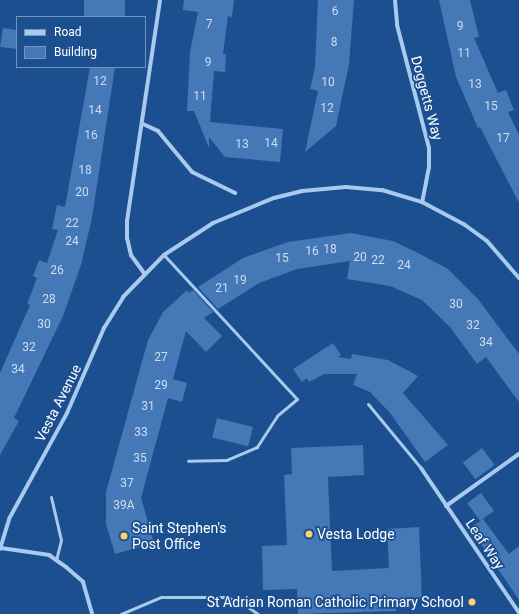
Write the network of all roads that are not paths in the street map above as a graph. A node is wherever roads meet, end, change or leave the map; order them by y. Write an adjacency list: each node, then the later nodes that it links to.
1 (160, 0): 3 (street)
2 (395, 0): 5 (street, Doggetts Way)
3 (143, 124): 4 (street); 7 (street)
4 (236, 193)
5 (422, 202): 6 (street, Vesta Avenue); 8 (street, Vesta Avenue)
6 (164, 255): 7 (street, Vesta Avenue); 11 (lane)
7 (144, 273): 15 (street, Vesta Avenue)
8 (519, 278)
9 (368, 404): 12 (lane)
10 (519, 454): 14 (street)
11 (188, 461)
12 (421, 468): 14 (street, Leaf Way)
13 (51, 497): 16 (lane)
14 (446, 506): 20 (street, Leaf Way)
15 (0, 549): 16 (street)
16 (56, 560): 17 (street)
17 (92, 614)
18 (121, 614): 19 (lane)
19 (258, 614)
20 (519, 614)

